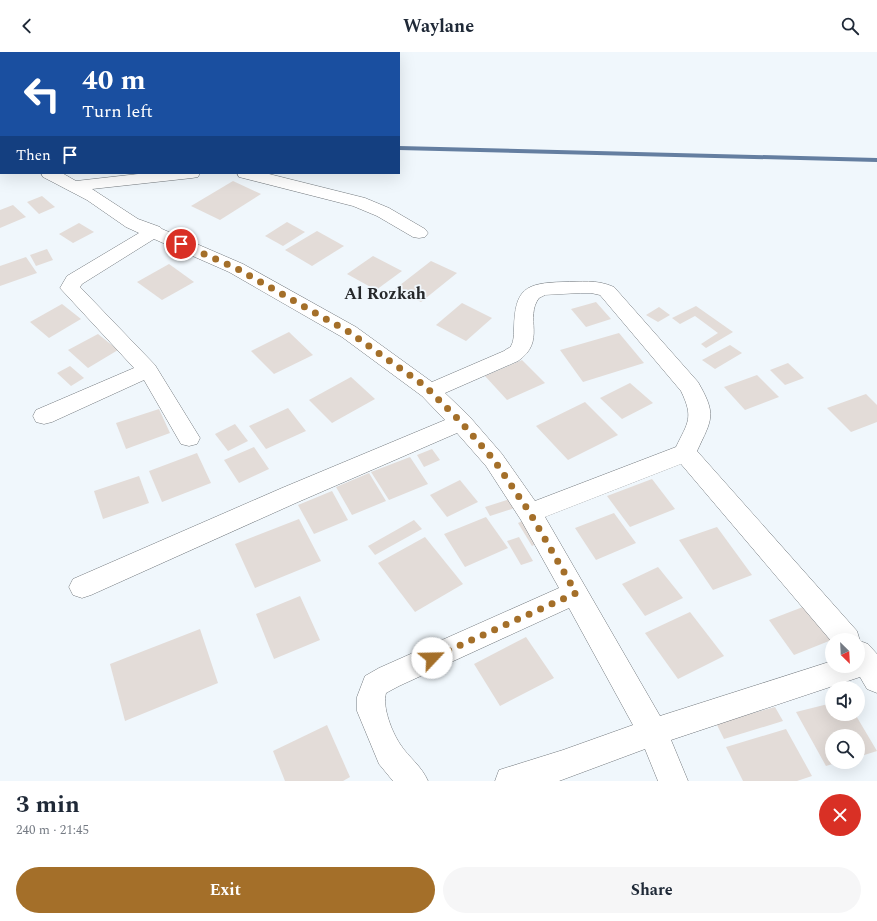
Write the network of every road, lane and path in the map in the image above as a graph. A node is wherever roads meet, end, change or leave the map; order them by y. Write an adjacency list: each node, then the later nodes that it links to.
1 (51, 174): 4 (street)
2 (183, 174): 4 (street)
3 (249, 174): 6 (street)
4 (74, 186): 5 (street)
5 (154, 231): 7 (street); 8 (street)
6 (419, 233)
7 (148, 370): 9 (street); 11 (street)
8 (430, 391): 10 (street); 12 (street)
9 (44, 416)
10 (461, 422): 13 (street); 14 (street)
11 (189, 438)
12 (685, 453): 13 (street); 16 (street)
13 (530, 513): 15 (street)
14 (82, 587)
15 (576, 593): 18 (street); 19 (street)
16 (841, 633)
17 (840, 673): 18 (street)
18 (653, 732): 20 (street); 21 (street)
19 (413, 781)
20 (510, 781)
21 (672, 781)

